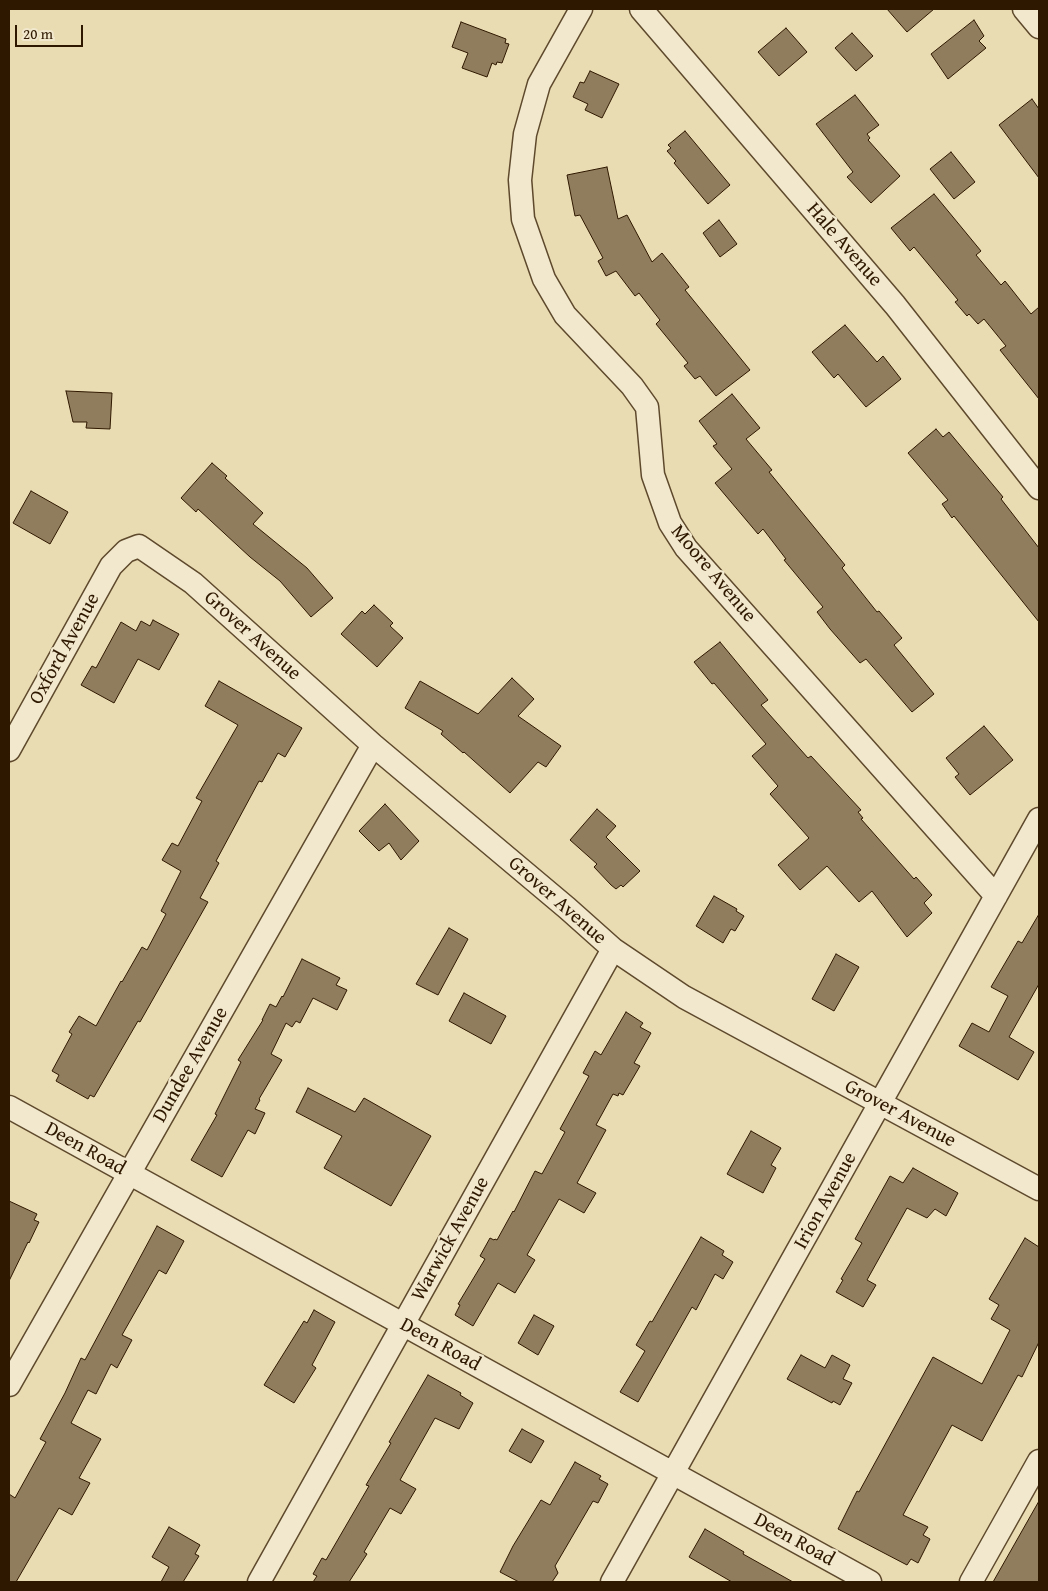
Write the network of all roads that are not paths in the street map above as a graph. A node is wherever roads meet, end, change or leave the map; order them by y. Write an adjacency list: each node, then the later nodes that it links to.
1 (581, 9): 10 (street, Moore Avenue)
2 (641, 9): 5 (street, Hale Avenue)
3 (1024, 9): 4 (street)
4 (1039, 27)
5 (1039, 488)
6 (126, 551): 7 (street, Grover Avenue); 8 (street, Oxford Avenue)
7 (373, 744): 11 (street, Grover Avenue); 14 (street, Dundee Avenue)
8 (9, 750)
9 (1039, 819): 10 (street, Irion Avenue)
10 (996, 896): 12 (street, Irion Avenue)
11 (613, 949): 12 (street, Grover Avenue); 16 (street, Warwick Avenue)
12 (880, 1103): 15 (street, Grover Avenue); 19 (street, Irion Avenue)
13 (9, 1107): 14 (street, Deen Road)
14 (129, 1174): 16 (street, Deen Road); 17 (street, Dundee Avenue)
15 (1039, 1189)
16 (403, 1324): 19 (street, Deen Road); 20 (street, Warwick Avenue)
17 (9, 1385)
18 (1039, 1460): 23 (street)
19 (673, 1473): 21 (street, Irion Avenue); 22 (street, Deen Road)
20 (260, 1582)
21 (612, 1582)
22 (870, 1582)
23 (972, 1582)

